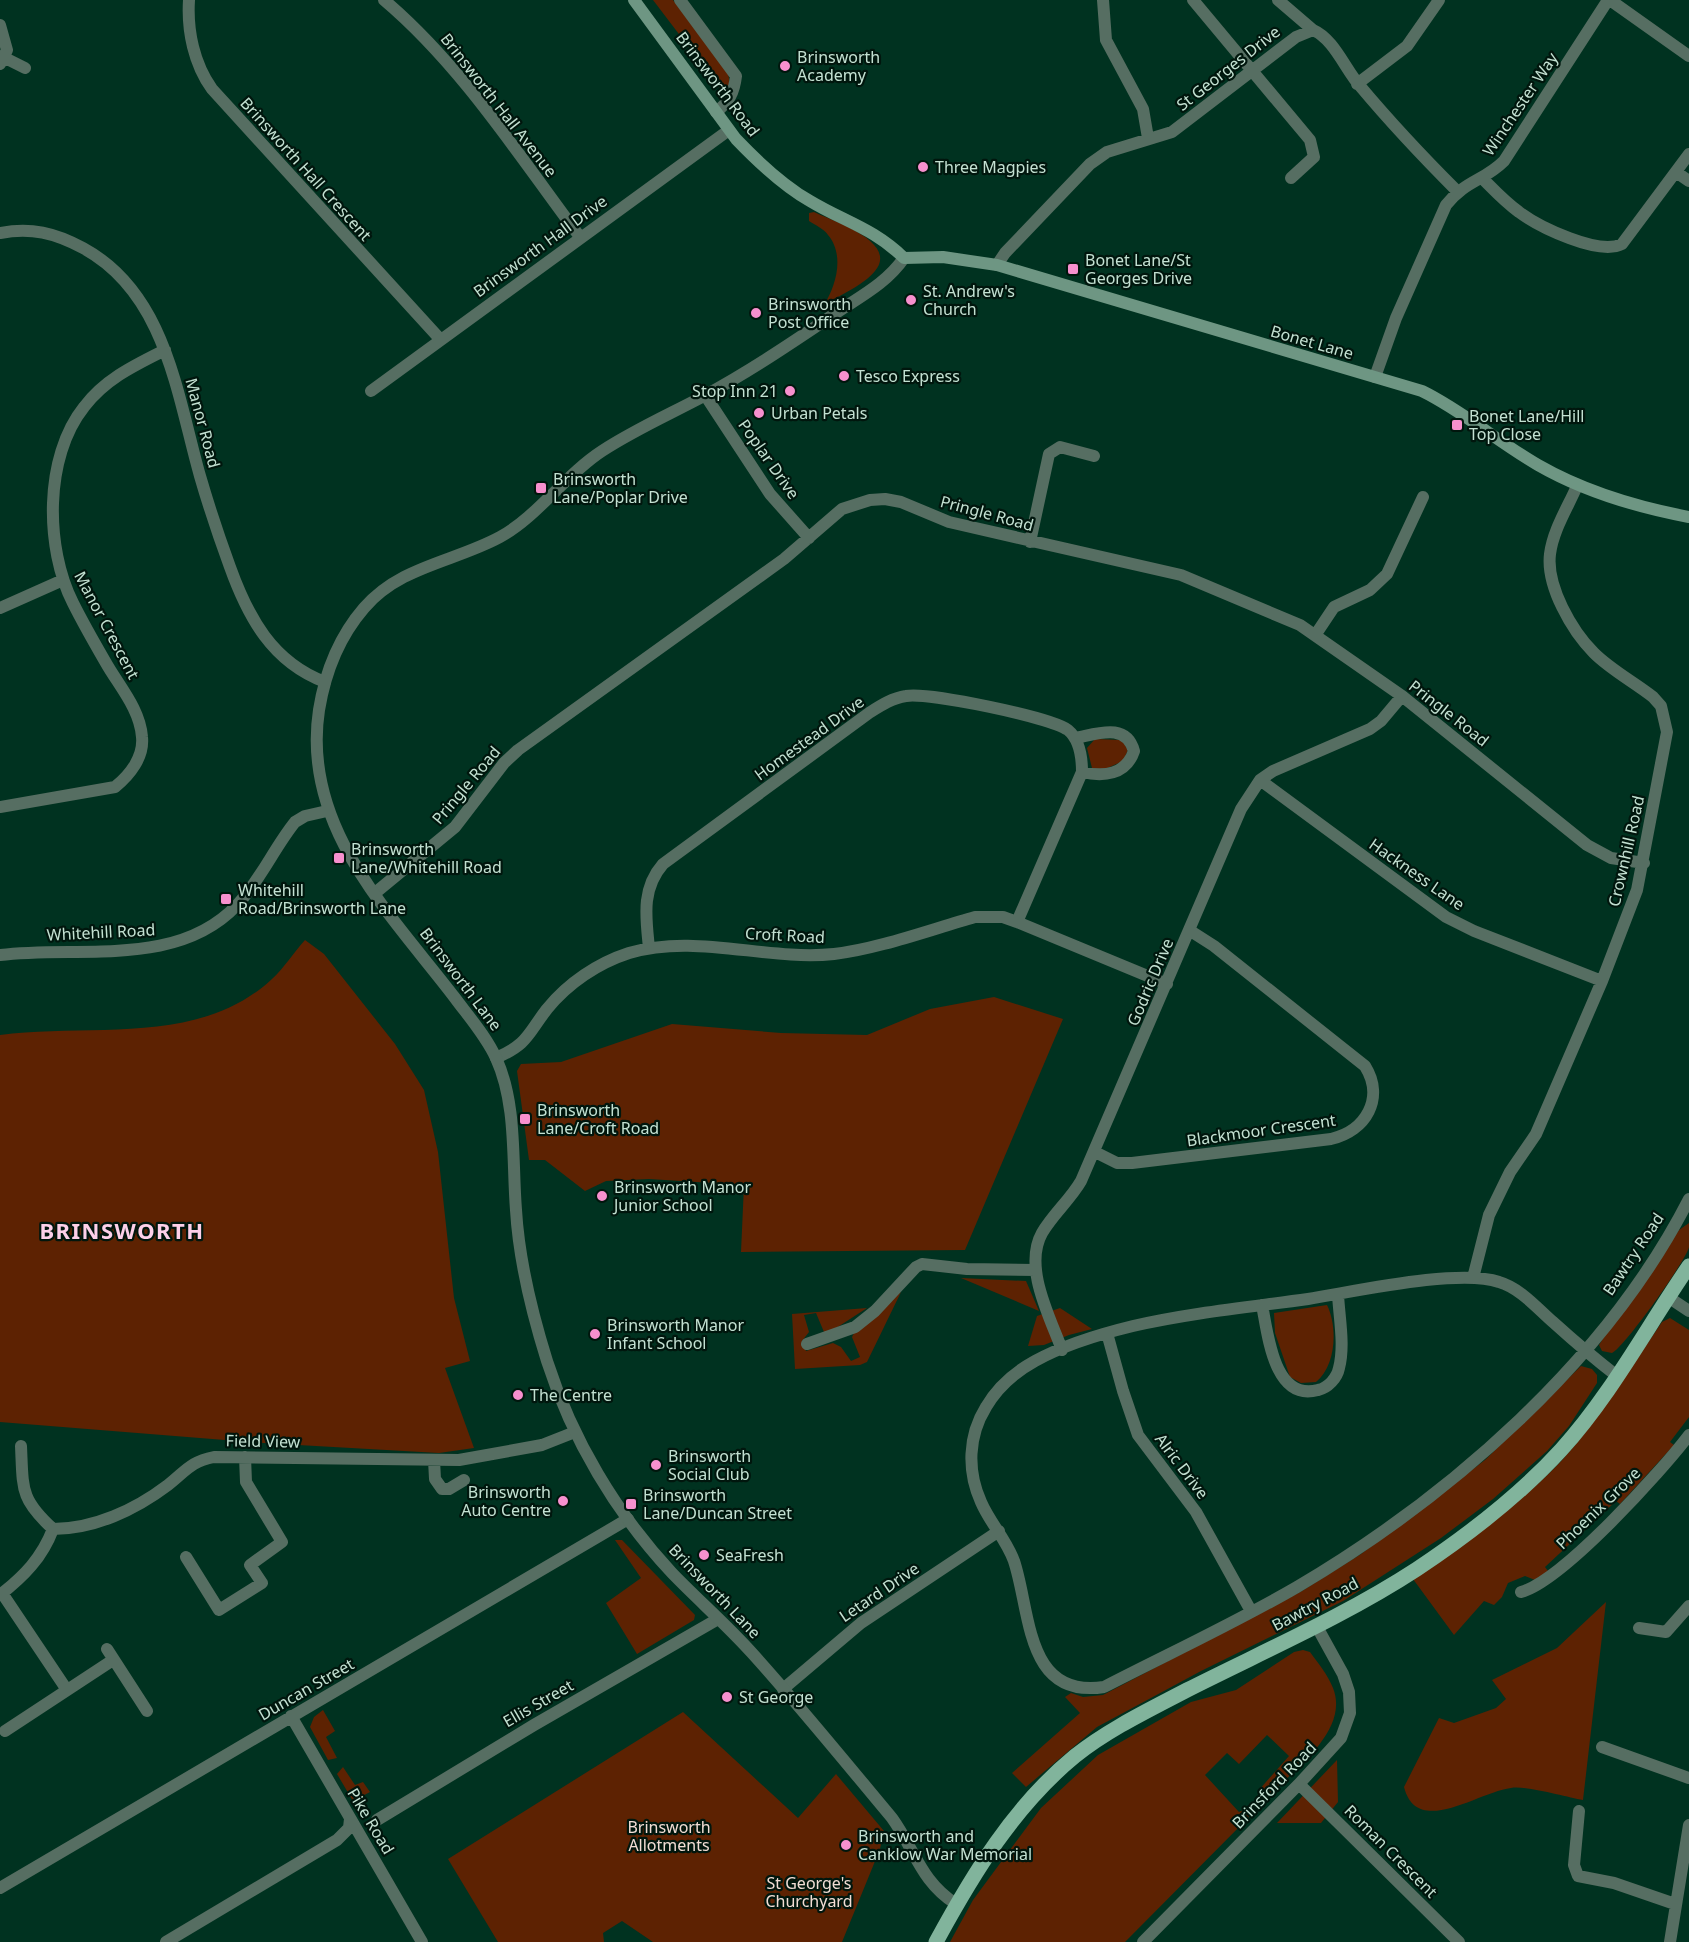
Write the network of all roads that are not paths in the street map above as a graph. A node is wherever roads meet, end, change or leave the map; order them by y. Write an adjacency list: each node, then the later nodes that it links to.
1 (189, 0): 30 (street, Brinsworth Hall Crescent)
2 (384, 0): 27 (street, Brinsworth Hall Avenue)
3 (634, 0): 17 (main road, Brinsworth Road)
4 (681, 0): 17 (street)
5 (1103, 0): 19 (street)
6 (1193, 0): 15 (street)
7 (1278, 0): 11 (street)
8 (1439, 0): 16 (street)
9 (1609, 0): 12 (street); 23 (street, Winchester Way)
10 (0, 25): 13 (street)
11 (1313, 30): 15 (street, St Georges Drive); 16 (street)
12 (1689, 57)
13 (3, 61): 14 (street)
14 (25, 68)
15 (1253, 69): 19 (street, St Georges Drive); 22 (street)
16 (1357, 84): 25 (street)
17 (716, 112): 18 (main road, Brinsworth Road)
18 (729, 130): 27 (street, Brinsworth Hall Drive); 28 (main road, Brinsworth Road)
19 (1148, 138): 29 (street, St Georges Drive)
20 (1689, 154): 21 (street)
21 (1676, 172): 23 (street); 24 (street)
22 (1291, 178)
23 (1482, 178): 25 (street, Winchester Way)
24 (1689, 181)
25 (1457, 191): 32 (street, Winchester Way)
26 (0, 233): 31 (street, Manor Road)
27 (580, 237): 30 (street, Brinsworth Hall Drive)
28 (904, 258): 29 (main road, Bonet Lane); 34 (street, Brinsworth Lane)
29 (998, 265): 32 (main road, Bonet Lane)
30 (440, 339): 33 (street, Brinsworth Hall Drive)
31 (165, 350): 41 (street, Manor Crescent); 44 (street, Manor Road)
32 (1375, 376): 36 (main road, Bonet Lane)
33 (371, 391)
34 (705, 395): 39 (street, Poplar Drive); 44 (street, Brinsworth Lane)
35 (1094, 456): 40 (street)
36 (1577, 486): 38 (main road, Bonet Lane); 51 (street, Crownhill Road)
37 (1423, 497): 43 (street)
38 (1689, 517)
39 (809, 538): 40 (street, Pringle Road); 52 (street, Pringle Road)
40 (1030, 542): 43 (street, Pringle Road)
41 (63, 580): 42 (street); 49 (street, Manor Crescent)
42 (0, 608)
43 (1316, 634): 45 (street, Pringle Road)
44 (324, 682): 50 (street, Brinsworth Lane)
45 (1402, 696): 48 (street, Godric Drive); 51 (street, Pringle Road)
46 (1075, 738): 47 (street); 47 (street); 55 (street, Homestead Drive)
47 (1082, 772): 53 (street)
48 (1260, 780): 54 (street, Godric Drive); 57 (street, Hackness Lane)
49 (0, 807)
50 (327, 811): 52 (street, Brinsworth Lane); 56 (street, Whitehill Road)
51 (1644, 863): 57 (street, Crownhill Road)
52 (375, 892): 59 (street, Brinsworth Lane)
53 (1017, 922): 55 (street, Croft Road); 58 (street, Croft Road)
54 (1189, 930): 58 (street, Godric Drive); 60 (street, Blackmoor Crescent)
55 (649, 948): 59 (street, Croft Road)
56 (0, 955)
57 (1602, 981): 64 (street, Crownhill Road)
58 (1167, 984): 60 (street, Godric Drive)
59 (496, 1058): 74 (street, Brinsworth Lane)
60 (1095, 1152): 63 (street, Godric Drive)
61 (1689, 1198): 72 (street, Bawtry Road)
62 (1689, 1266): 66 (main road, Bawtry Road)
63 (1036, 1270): 70 (street); 71 (street, Godric Drive)
64 (1473, 1278): 65 (street); 72 (street)
65 (1338, 1294): 67 (street); 67 (street)
66 (1668, 1297): 68 (street); 73 (main road, Bawtry Road)
67 (1262, 1305): 69 (street)
68 (1689, 1311)
69 (1107, 1333): 71 (street); 86 (street, Alric Drive)
70 (807, 1344)
71 (1062, 1350): 82 (street)
72 (1584, 1350): 73 (street); 86 (street, Bawtry Road)
73 (1617, 1376): 89 (main road, Bawtry Road)
74 (575, 1432): 78 (street, Field View); 80 (street, Brinsworth Lane)
75 (1689, 1435): 84 (street, Phoenix Grove)
76 (21, 1446): 81 (street)
77 (245, 1457): 78 (street, Field View); 81 (street, Field View); 83 (street)
78 (434, 1460): 79 (street)
79 (464, 1480)
80 (628, 1519): 88 (street, Brinsworth Lane); 94 (street, Duncan Street)
81 (53, 1529): 85 (street)
82 (999, 1531): 86 (street, Bawtry Road); 91 (street, Letard Drive)
83 (186, 1557)
84 (1521, 1592)
85 (1, 1594): 92 (street)
86 (1251, 1611)
87 (1686, 1615): 90 (street)
88 (718, 1619): 91 (street, Brinsworth Lane); 101 (street, Ellis Street)
89 (1316, 1625): 98 (street, Brinsford Road); 104 (main road, Bawtry Road)
90 (1639, 1628)
91 (783, 1689): 104 (street, Brinsworth Lane)
92 (67, 1690): 93 (street); 95 (street)
93 (147, 1711)
94 (291, 1716): 100 (street, Pike Road); 103 (street, Duncan Street)
95 (5, 1731)
96 (1602, 1747): 97 (street)
97 (1689, 1778)
98 (1299, 1784): 109 (street, Brinsford Road); 110 (street, Roman Crescent)
99 (1579, 1811): 105 (street)
100 (350, 1819): 106 (street); 107 (street, Pike Road)
101 (377, 1820)
102 (1689, 1825): 105 (street)
103 (0, 1888)
104 (957, 1904): 108 (main road, Bawtry Road)
105 (1675, 1904): 111 (street)
106 (166, 1942)
107 (422, 1942)
108 (936, 1942)
109 (1143, 1942)
110 (1459, 1942)
111 (1670, 1942)

